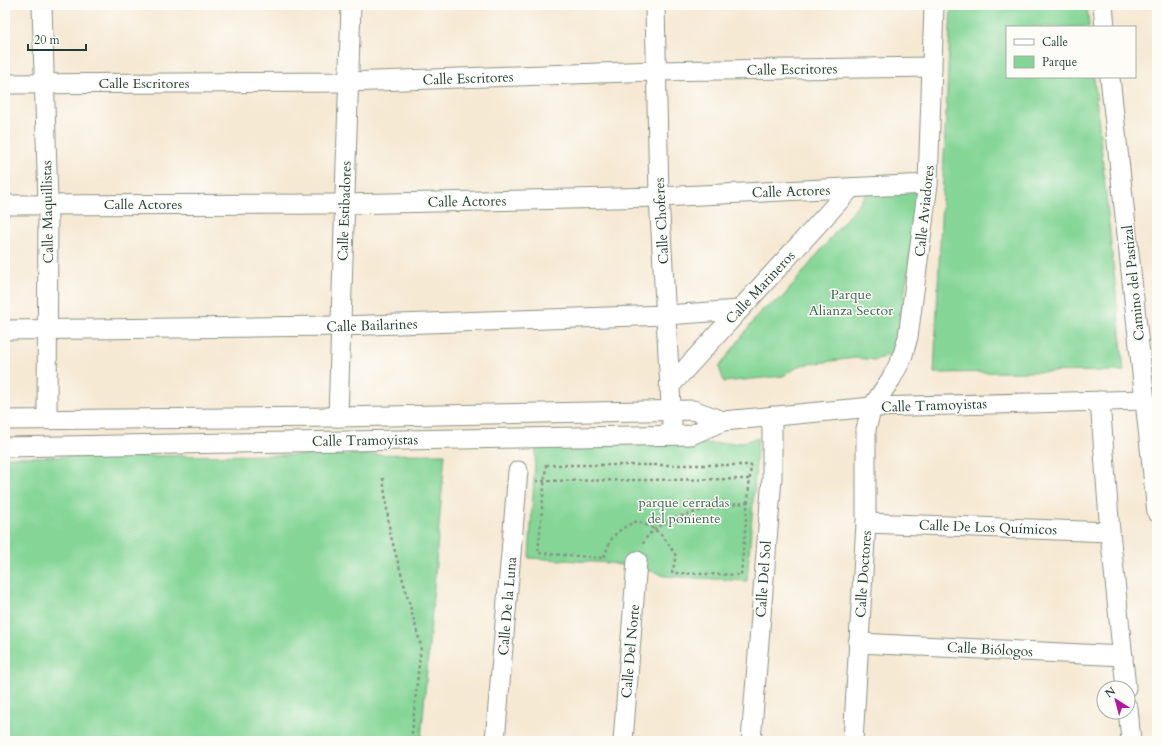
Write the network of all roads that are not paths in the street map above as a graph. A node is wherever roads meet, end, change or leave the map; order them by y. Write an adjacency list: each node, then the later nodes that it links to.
1 (42, 5): 11 (street, Calle Maquillistas)
2 (351, 5): 10 (street, Calle Estibadores)
3 (655, 5): 8 (street, Calle Choferes)
4 (934, 5): 7 (street, Calle Aviadores)
5 (1103, 5): 6 (street)
6 (1105, 26)
7 (932, 67): 8 (street, Calle Escritores); 13 (street, Calle Aviadores)
8 (655, 71): 10 (street, Calle Escritores); 15 (street, Calle Choferes)
9 (1110, 78): 25 (street, Camino del Pastizal)
10 (348, 82): 11 (street, Calle Escritores); 17 (street, Calle Estibadores)
11 (44, 83): 12 (street, Calle Escritores); 16 (street, Calle Maquillistas)
12 (5, 84)
13 (928, 184): 14 (street, Calle Actores); 27 (street, Calle Aviadores)
14 (851, 188): 15 (street, Calle Actores); 19 (street, Calle Marineros)
15 (659, 197): 17 (street, Calle Actores); 20 (street, Calle Choferes)
16 (48, 204): 17 (street, Calle Actores); 18 (street, Calle Actores); 23 (street, Calle Maquillistas)
17 (344, 204): 21 (street, Calle Estibadores)
18 (5, 205)
19 (739, 310): 20 (street, Calle Bailarines); 24 (street, Calle Marineros)
20 (666, 315): 21 (street, Calle Bailarines); 24 (street, Calle Choferes)
21 (340, 326): 23 (street, Calle Bailarines); 30 (street, Calle Estibadores)
22 (5, 330): 23 (street, Calle Bailarines)
23 (47, 330): 31 (street, Calle Maquillistas)
24 (669, 387): 28 (street, Calle Choferes)
25 (1145, 400): 26 (street, Calle Tramoyistas); 37 (street, Camino del Pastizal)
26 (1100, 401): 27 (street, Calle Tramoyistas); 39 (street)
27 (872, 407): 29 (street, Calle Tramoyistas); 38 (street, Calle Doctores)
28 (671, 411): 30 (street, Calle Tramoyistas); 33 (street, Calle Tramoyistas); 34 (street, Calle Choferes)
29 (772, 416): 33 (street, Calle Tramoyistas); 47 (street, Calle Del Sol)
30 (338, 417): 31 (street, Calle Tramoyistas)
31 (47, 419): 32 (street, Calle Tramoyistas)
32 (5, 420)
33 (723, 421): 34 (street, Calle Tramoyistas)
34 (673, 436): 35 (street, Calle Tramoyistas)
35 (5, 447)
36 (518, 476): 45 (street, Calle De la Luna)
37 (1157, 512)
38 (866, 523): 39 (street, Calle De Los Químicos); 41 (street, Calle Doctores)
39 (1110, 532): 42 (street)
40 (637, 561): 46 (street, Calle Del Norte)
41 (858, 642): 42 (street, Calle Biólogos); 48 (street, Calle Doctores)
42 (1123, 656): 43 (street)
43 (1125, 680)
44 (1129, 720): 49 (street)
45 (495, 741)
46 (623, 741)
47 (751, 741)
48 (853, 741)
49 (1131, 741)

